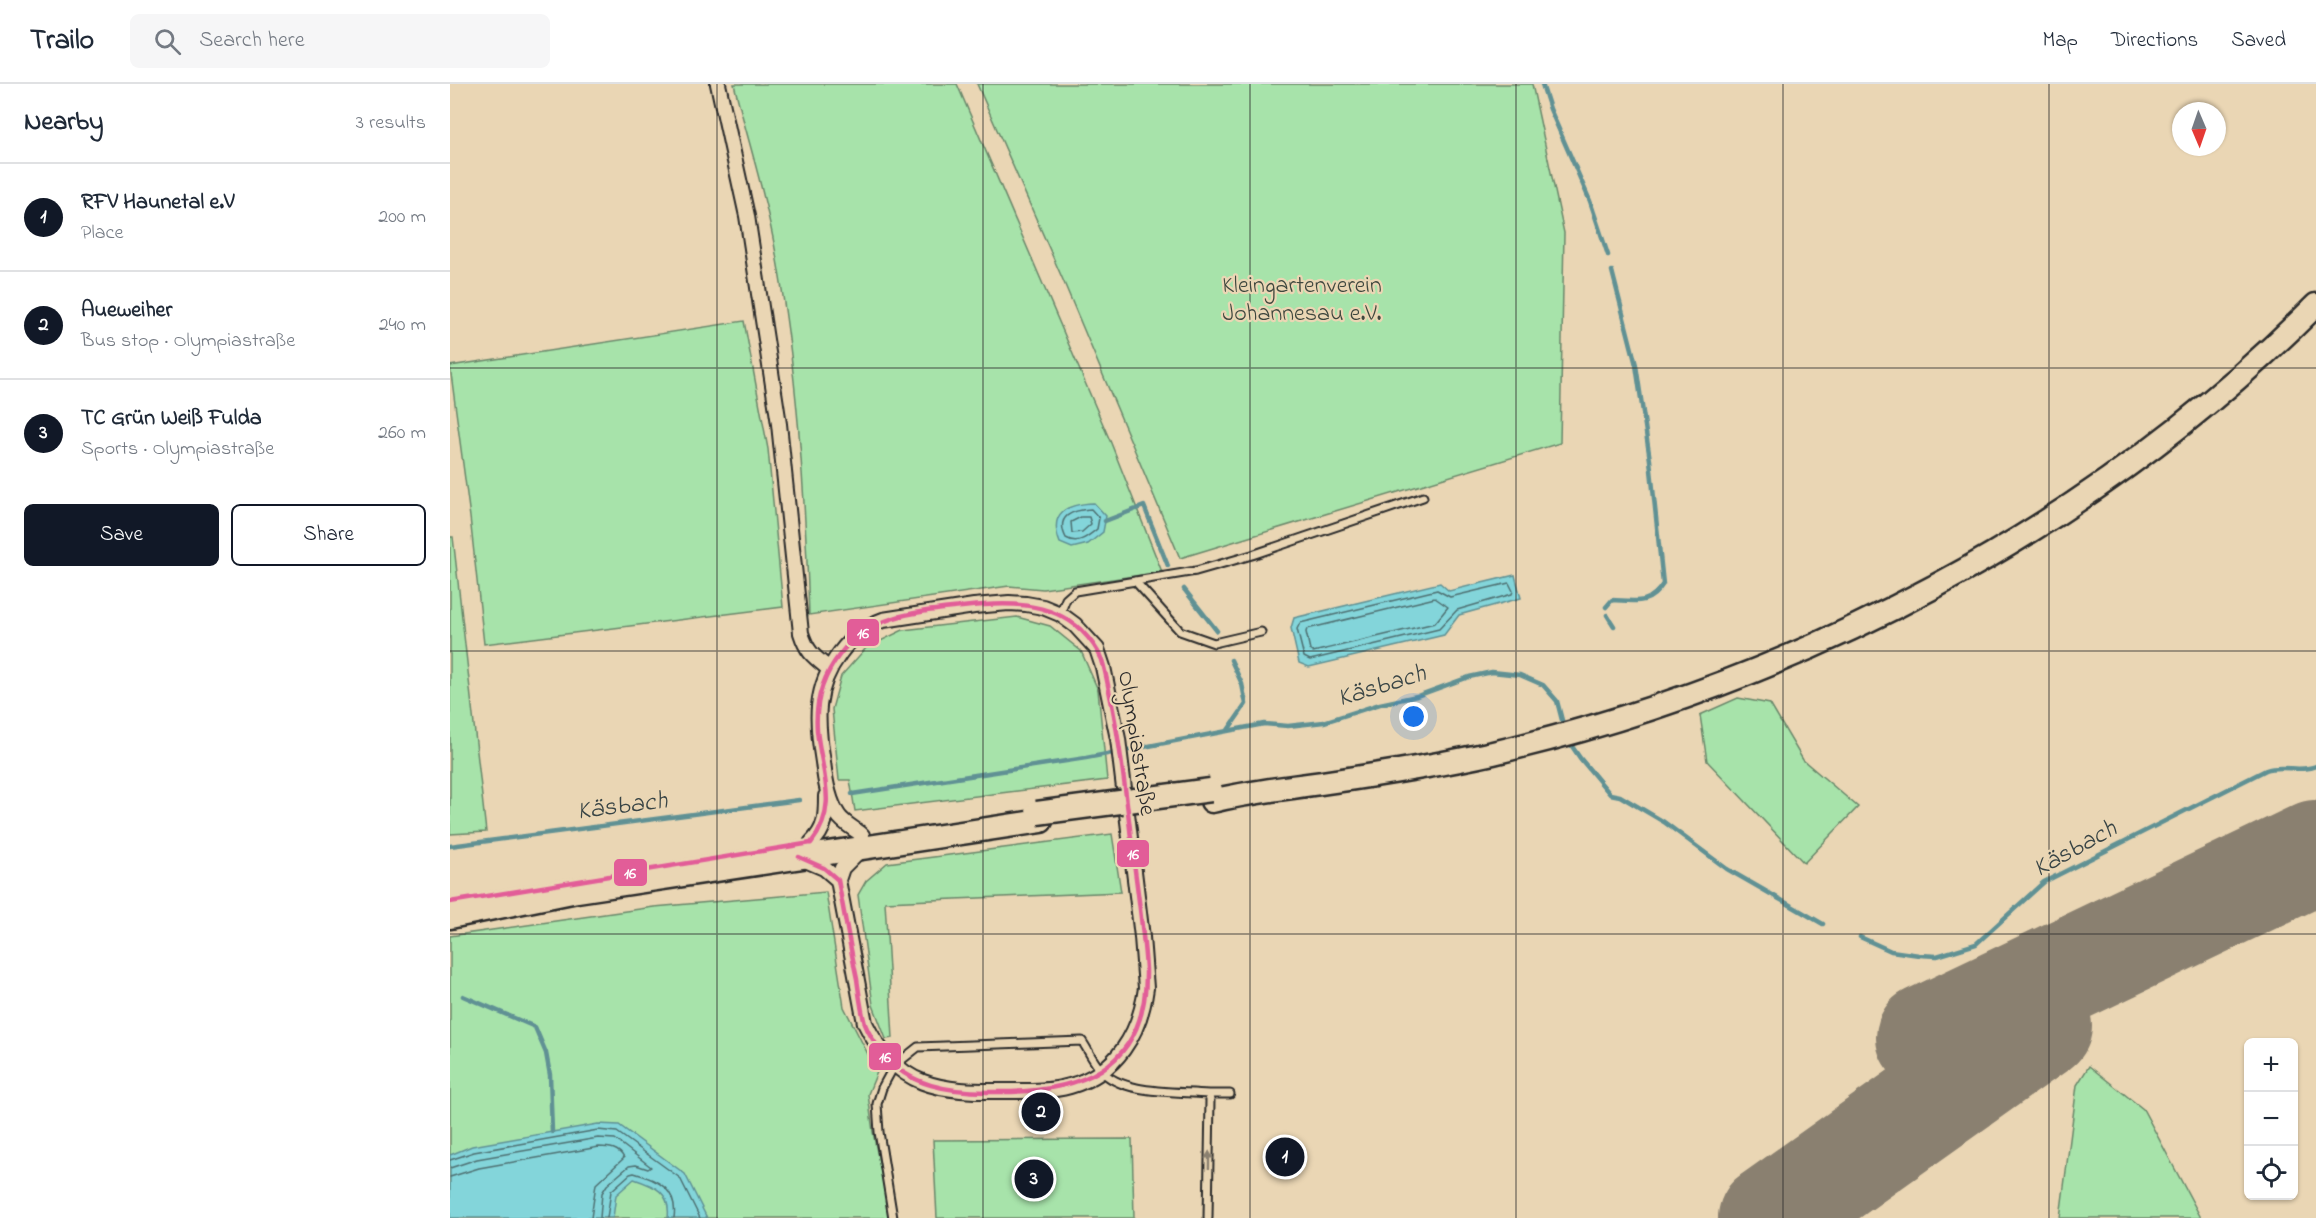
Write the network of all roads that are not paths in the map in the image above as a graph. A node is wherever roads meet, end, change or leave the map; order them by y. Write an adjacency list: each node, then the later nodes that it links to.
1 (718, 84): 7 (street)
2 (2316, 305): 9 (main road, bridge)
3 (1423, 497): 4 (lane)
4 (1135, 581): 5 (lane); 6 (lane)
5 (1060, 614): 7 (street, Olympiastraße); 15 (street, Olympiastraße)
6 (1261, 632)
7 (828, 668): 8 (street, Olympiastraße)
8 (826, 782): 9 (street, Olympiastraße); 10 (street, Olympiastraße)
9 (862, 841): 10 (main road); 11 (street)
10 (805, 850): 11 (street); 12 (main road); 13 (main road)
11 (838, 880): 14 (street, Olympiastraße)
12 (450, 902)
13 (450, 917)
14 (894, 1066): 15 (street, Olympiastraße); 15 (lane); 18 (lane)
15 (1101, 1071): 17 (lane)
16 (1230, 1094): 17 (lane)
17 (1209, 1097): 19 (lane, one-way to 17)
18 (893, 1218)
19 (1208, 1218)

